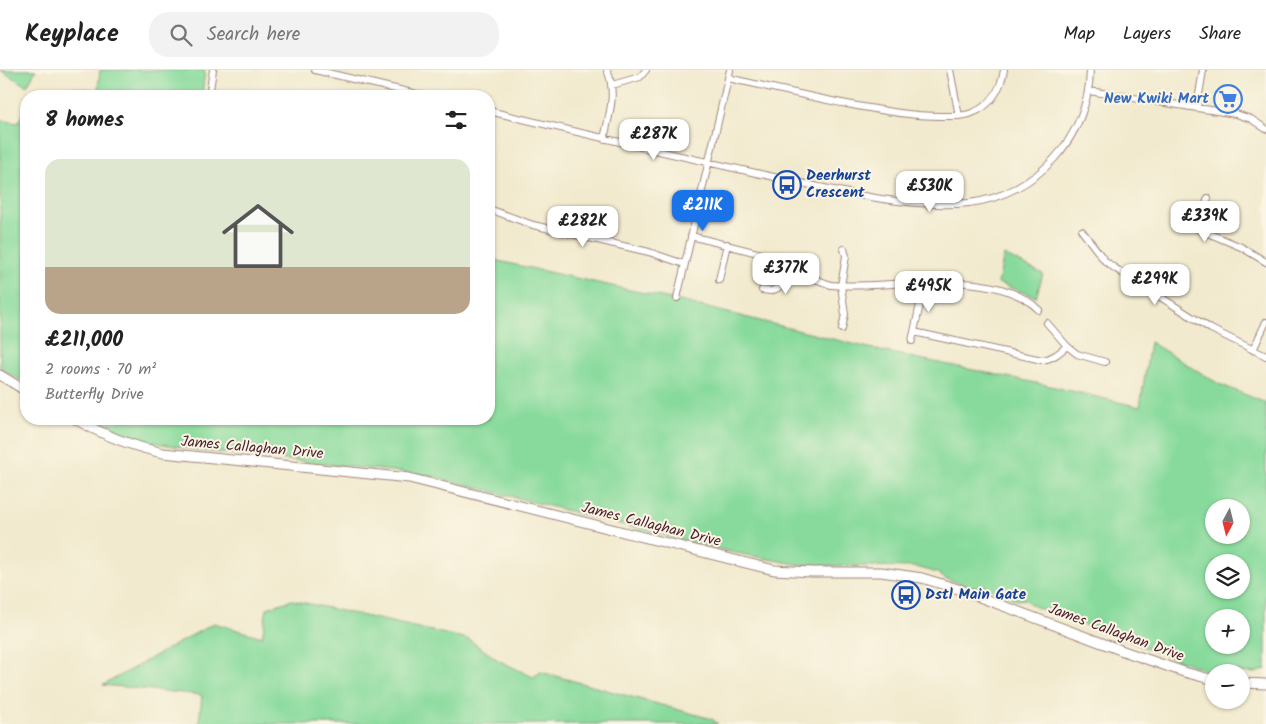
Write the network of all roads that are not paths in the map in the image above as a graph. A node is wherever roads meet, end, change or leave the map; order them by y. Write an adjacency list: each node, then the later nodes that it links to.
1 (213, 70): 12 (street)
2 (315, 70): 13 (street)
3 (607, 70): 11 (street)
4 (646, 70): 11 (street)
5 (730, 70): 10 (street)
6 (950, 70): 17 (street)
7 (1004, 70): 17 (street)
8 (1090, 70): 14 (street)
9 (1203, 70): 15 (street)
10 (728, 78): 17 (street); 20 (street)
11 (612, 86): 19 (street)
12 (211, 90)
13 (400, 90)
14 (1089, 90): 15 (street); 20 (street)
15 (1197, 106): 18 (street)
16 (495, 112): 19 (street)
17 (959, 116)
18 (1266, 130)
19 (604, 139): 20 (street)
20 (708, 163): 24 (street)
21 (1208, 198): 27 (street)
22 (495, 210): 28 (street)
23 (1082, 231): 42 (street)
24 (691, 236): 25 (street); 28 (street)
25 (727, 244): 29 (street); 30 (street)
26 (844, 249): 32 (street)
27 (1266, 262)
28 (684, 264): 34 (street)
29 (791, 265): 32 (street); 33 (street)
30 (719, 280)
31 (920, 283): 32 (street); 35 (street); 39 (street)
32 (841, 286): 38 (street)
33 (762, 290)
34 (678, 298)
35 (1039, 310)
36 (1266, 322): 42 (street)
37 (1047, 323): 41 (street)
38 (842, 330)
39 (914, 332): 40 (street); 41 (street)
40 (912, 341)
41 (1067, 346): 44 (street)
42 (1252, 350): 43 (street)
43 (1266, 356)
44 (1105, 362)
45 (0, 375): 46 (street)
46 (20, 387)
47 (86, 425): 48 (street, James Callaghan Drive)
48 (1205, 678)
49 (1250, 683): 50 (street)
50 (1266, 684)

